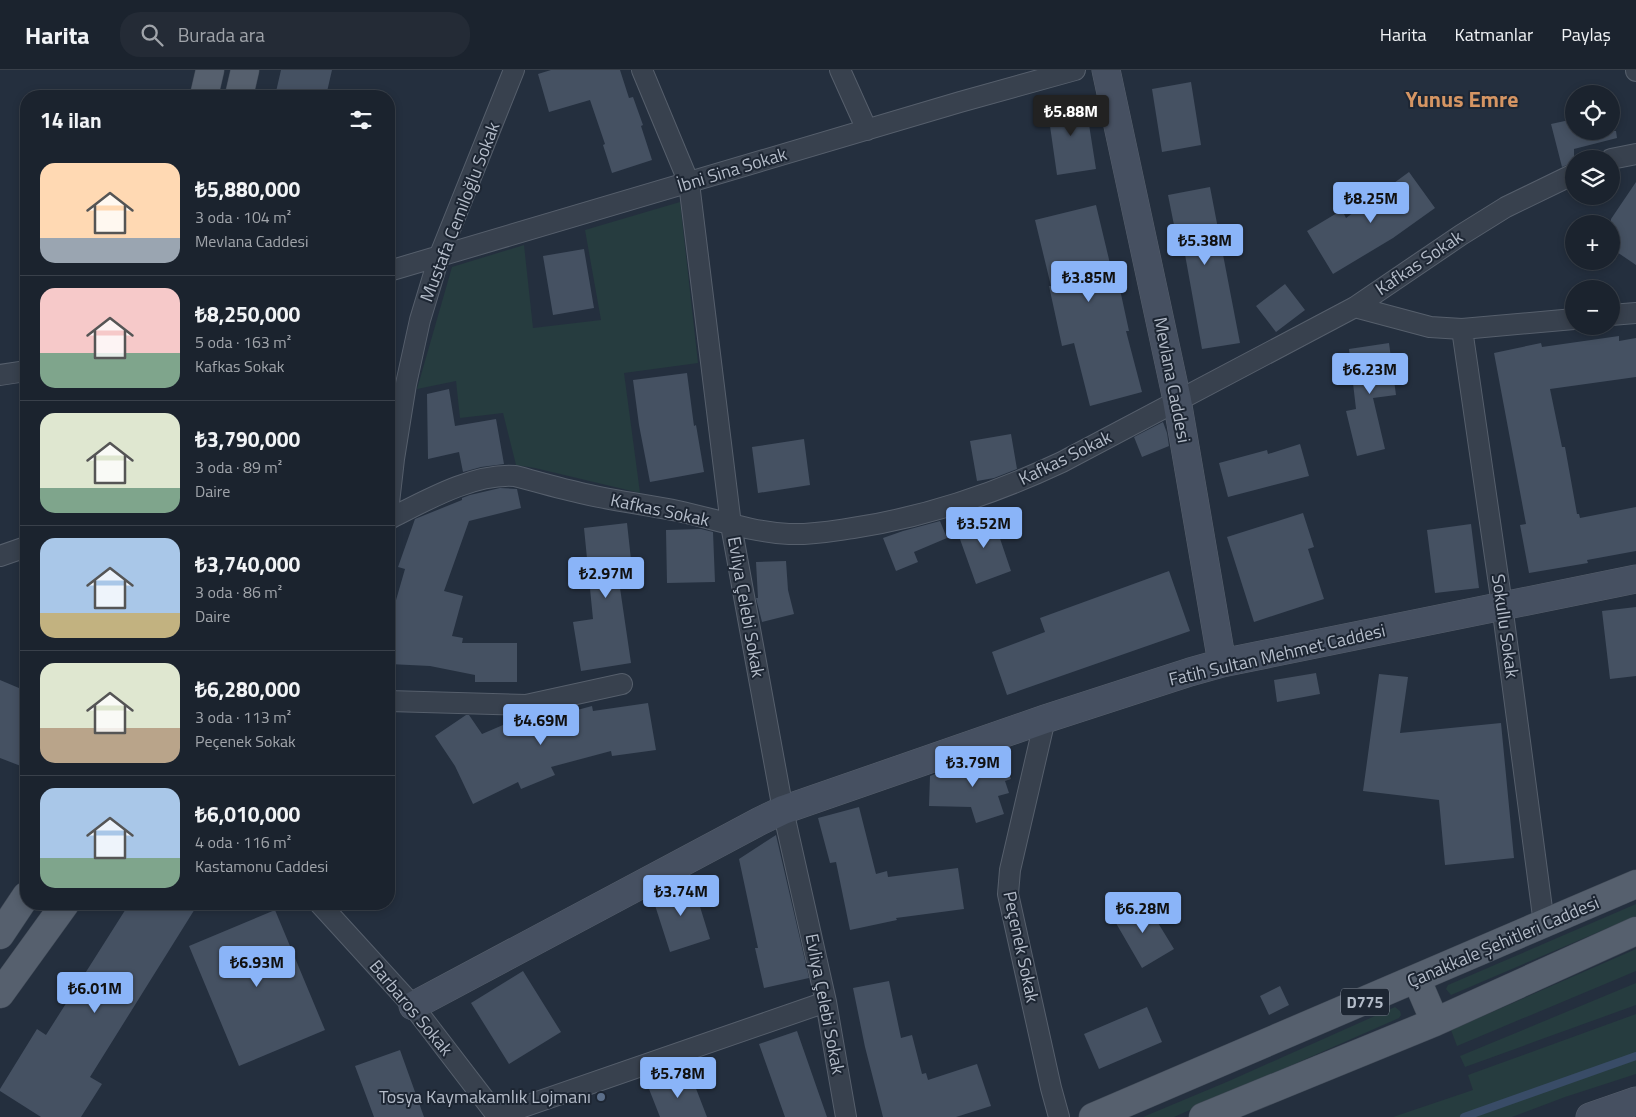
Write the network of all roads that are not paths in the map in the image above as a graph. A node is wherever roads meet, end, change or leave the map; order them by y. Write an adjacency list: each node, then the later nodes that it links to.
1 (210, 70): 8 (main road)
2 (245, 70): 9 (main road)
3 (514, 70): 15 (street, Mustafa Cemiloğlu Sokak)
4 (642, 70): 14 (street, Evliya Çelebi Sokak)
5 (840, 70): 10 (street)
6 (1076, 70): 10 (street, İbni Sina Sokak)
7 (1106, 70): 24 (street, Mevlana Caddesi)
8 (205, 90)
9 (240, 90)
10 (867, 130): 14 (street, İbni Sina Sokak)
11 (1636, 154): 12 (street)
12 (1620, 157)
13 (1565, 178): 17 (street, Kafkas Sokak)
14 (690, 183): 15 (street, İbni Sina Sokak); 27 (street, Evliya Çelebi Sokak)
15 (439, 257): 16 (street, İbni Sina Sokak); 25 (street, Mustafa Cemiloğlu Sokak)
16 (395, 269)
17 (1355, 308): 21 (street); 24 (street, Kafkas Sokak)
18 (1636, 313): 19 (street)
19 (1620, 314)
20 (1565, 320): 21 (street)
21 (1462, 329): 31 (street, Sokullu Sokak)
22 (20, 372): 23 (street)
23 (0, 375)
24 (1177, 400): 27 (street, Kafkas Sokak); 32 (street, Mevlana Caddesi)
25 (395, 453)
26 (395, 516): 27 (street, Kafkas Sokak)
27 (731, 525): 36 (street, Evliya Çelebi Sokak)
28 (20, 548): 29 (street)
29 (0, 556)
30 (1636, 579): 31 (street, Fatih Sultan Mehmet Caddesi)
31 (1502, 605): 32 (street, Fatih Sultan Mehmet Caddesi); 41 (street, Sokullu Sokak)
32 (1222, 663): 35 (street, Fatih Sultan Mehmet Caddesi)
33 (622, 684): 34 (street)
34 (395, 701)
35 (1045, 719): 36 (street, Fatih Sultan Mehmet Caddesi); 53 (street, Peçenek Sokak)
36 (783, 810): 46 (street, Evliya Çelebi Sokak); 47 (street, Fatih Sultan Mehmet Caddesi)
37 (1636, 884): 41 (main road, Çanakkale Şehitleri Caddesi / D775)
38 (20, 905): 43 (main road)
39 (62, 910): 45 (main road)
40 (325, 910): 47 (street, Barbaros Sokak)
41 (1544, 924): 44 (main road, Çanakkale Şehitleri Caddesi / D775)
42 (1636, 931): 48 (main road, D775)
43 (0, 935)
44 (1417, 980): 48 (main road); 54 (main road, Çanakkale Şehitleri Caddesi / D775)
45 (0, 994)
46 (826, 1002): 50 (street); 52 (street, Evliya Çelebi Sokak)
47 (413, 1006): 50 (street, Barbaros Sokak)
48 (1435, 1022): 55 (main road, D775)
49 (1636, 1101): 51 (street)
50 (497, 1116)
51 (1597, 1116)
52 (846, 1117)
53 (1059, 1117)
54 (1093, 1117)
55 (1203, 1117)

